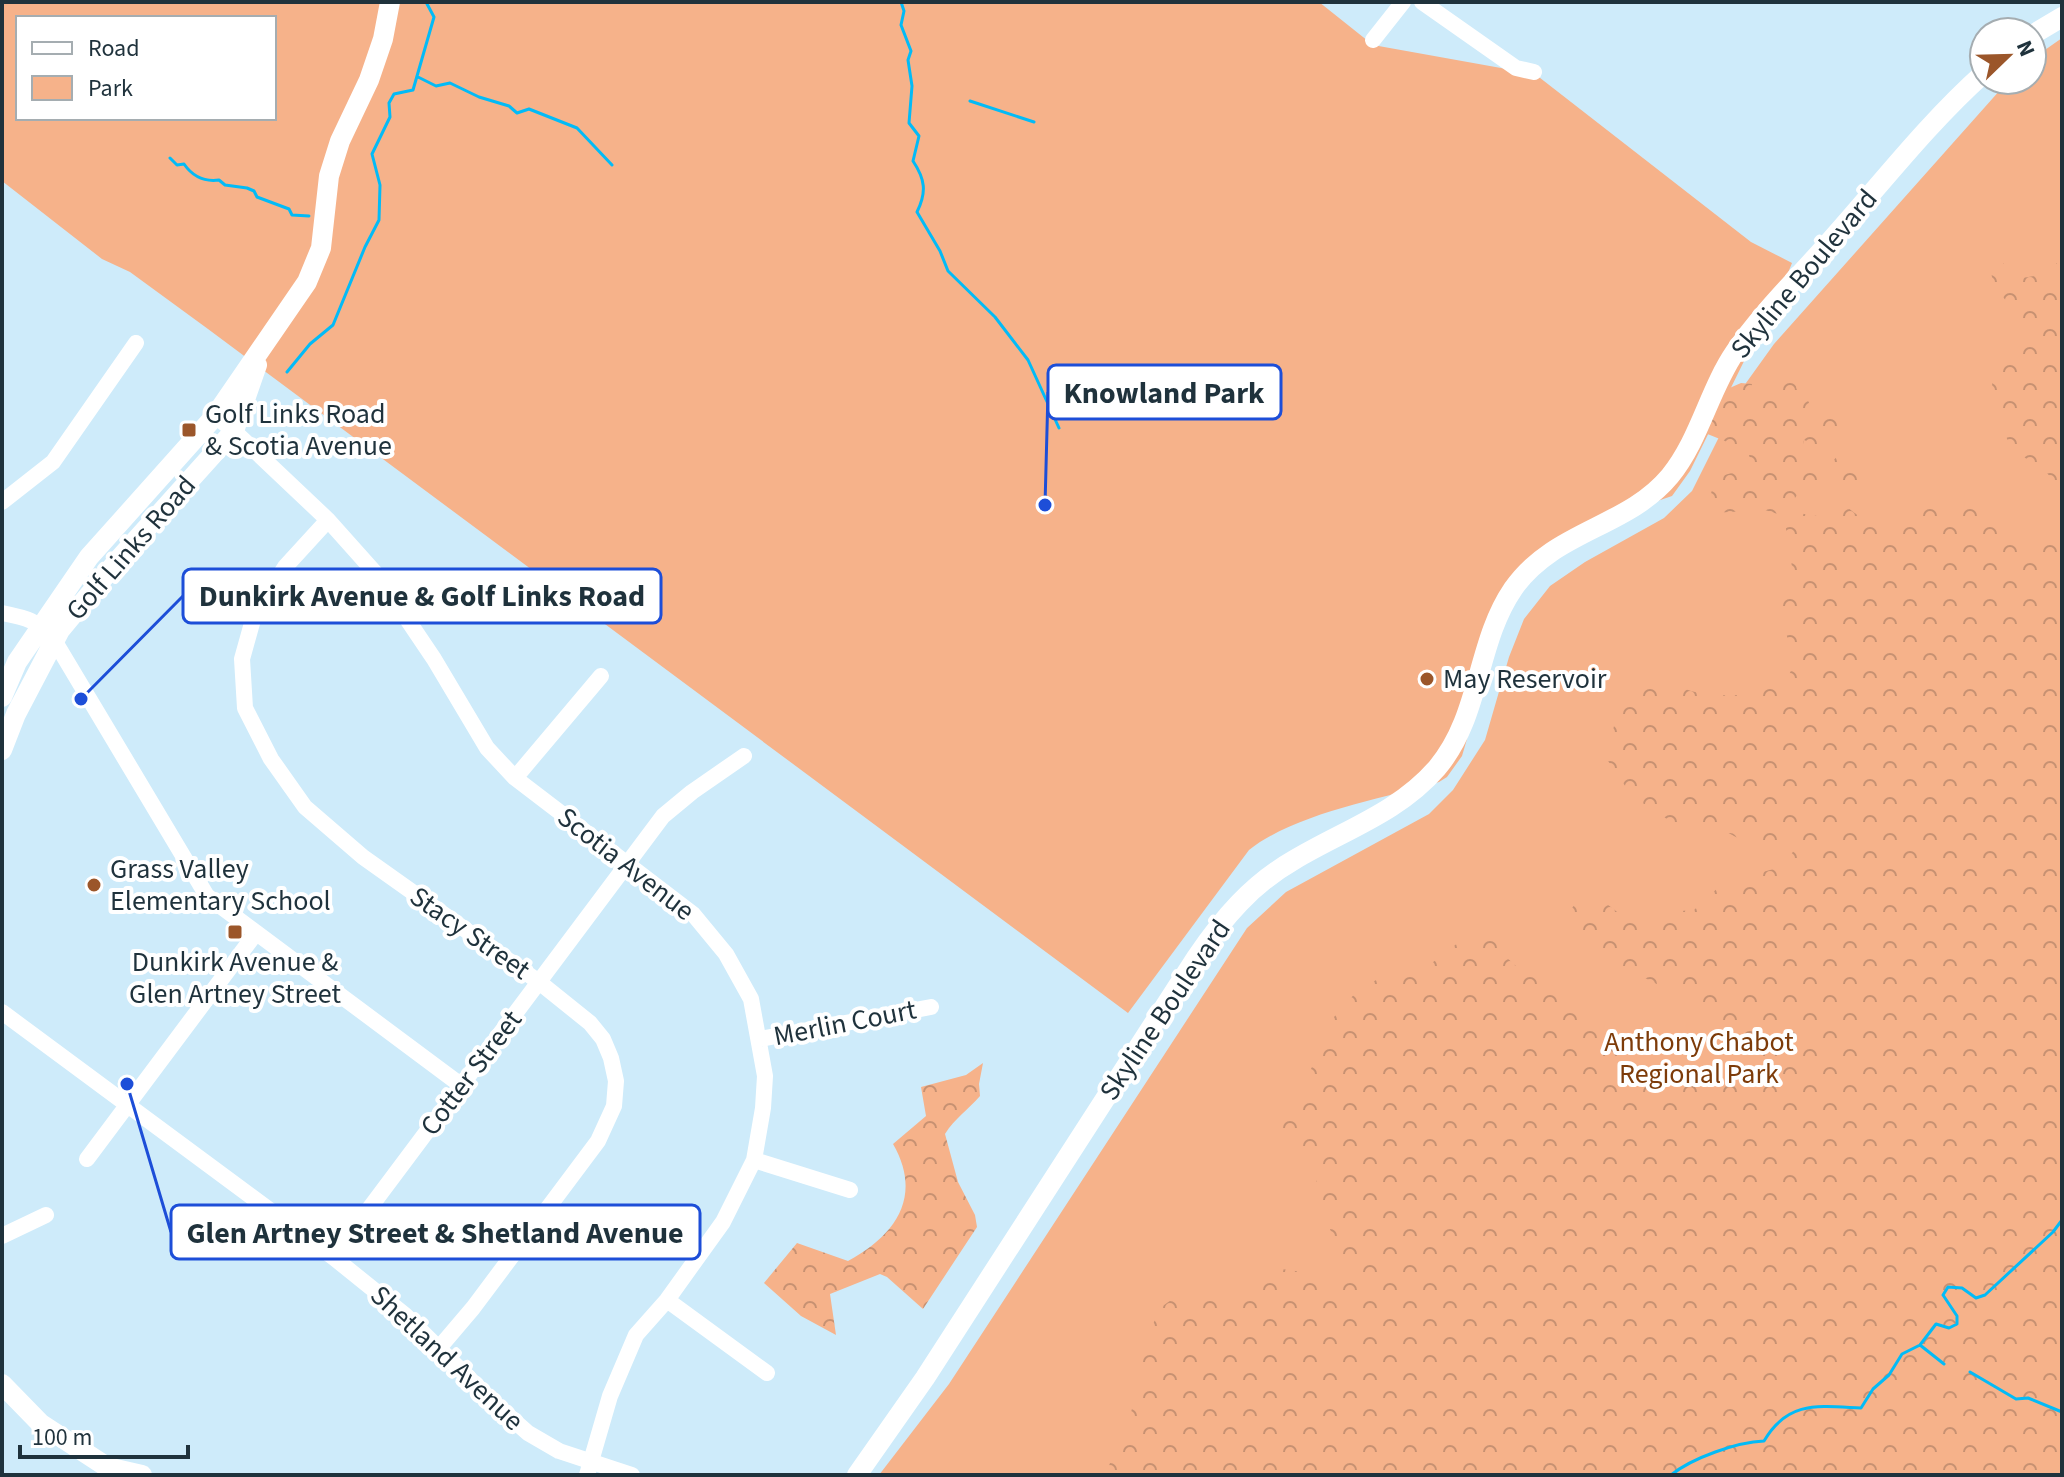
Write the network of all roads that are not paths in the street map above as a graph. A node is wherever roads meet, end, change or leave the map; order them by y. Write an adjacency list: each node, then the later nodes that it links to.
1 (390, 2): 8 (main road, Golf Links Road)
2 (1403, 2): 4 (street)
3 (1422, 2): 5 (street)
4 (1373, 40)
5 (1534, 72)
6 (1968, 90): 41 (main road, Skyline Boulevard)
7 (136, 343): 11 (street)
8 (262, 349): 9 (main road, Golf Links Road); 10 (main road, Golf Links Road)
9 (215, 416): 10 (street, Scotia Avenue); 14 (main road, Golf Links Road)
10 (234, 431): 12 (street, Scotia Avenue); 14 (main road, Golf Links Road)
11 (2, 502)
12 (328, 520): 19 (street, Scotia Avenue); 22 (street, Stacy Street)
13 (2, 613): 14 (street)
14 (48, 632): 16 (main road, Golf Links Road); 17 (main road, Golf Links Road); 21 (street)
15 (601, 676): 19 (street)
16 (2, 697)
17 (2, 750)
18 (744, 756): 20 (street, Cotter Street)
19 (515, 778): 20 (street, Scotia Avenue)
20 (627, 862): 22 (street, Cotter Street); 25 (street, Scotia Avenue)
21 (256, 933): 26 (street); 27 (street)
22 (539, 982): 26 (street, Cotter Street); 35 (street, Stacy Street)
23 (931, 1007): 25 (street, Merlin Court)
24 (2, 1012): 27 (street, Shetland Avenue)
25 (760, 1039): 29 (street, Scotia Avenue)
26 (462, 1086): 33 (street, Cotter Street)
27 (127, 1106): 28 (street); 33 (street, Shetland Avenue)
28 (87, 1159)
29 (754, 1160): 30 (street); 34 (street, Scotia Avenue)
30 (850, 1190)
31 (46, 1215): 32 (street)
32 (2, 1236)
33 (333, 1257): 35 (street, Shetland Avenue)
34 (667, 1300): 36 (street); 38 (street, Scotia Avenue)
35 (439, 1348): 38 (street, Shetland Avenue)
36 (767, 1373)
37 (2, 1384): 39 (main road)
38 (589, 1468): 40 (street, Shetland Avenue)
39 (142, 1475)
40 (632, 1475)
41 (857, 1475)

